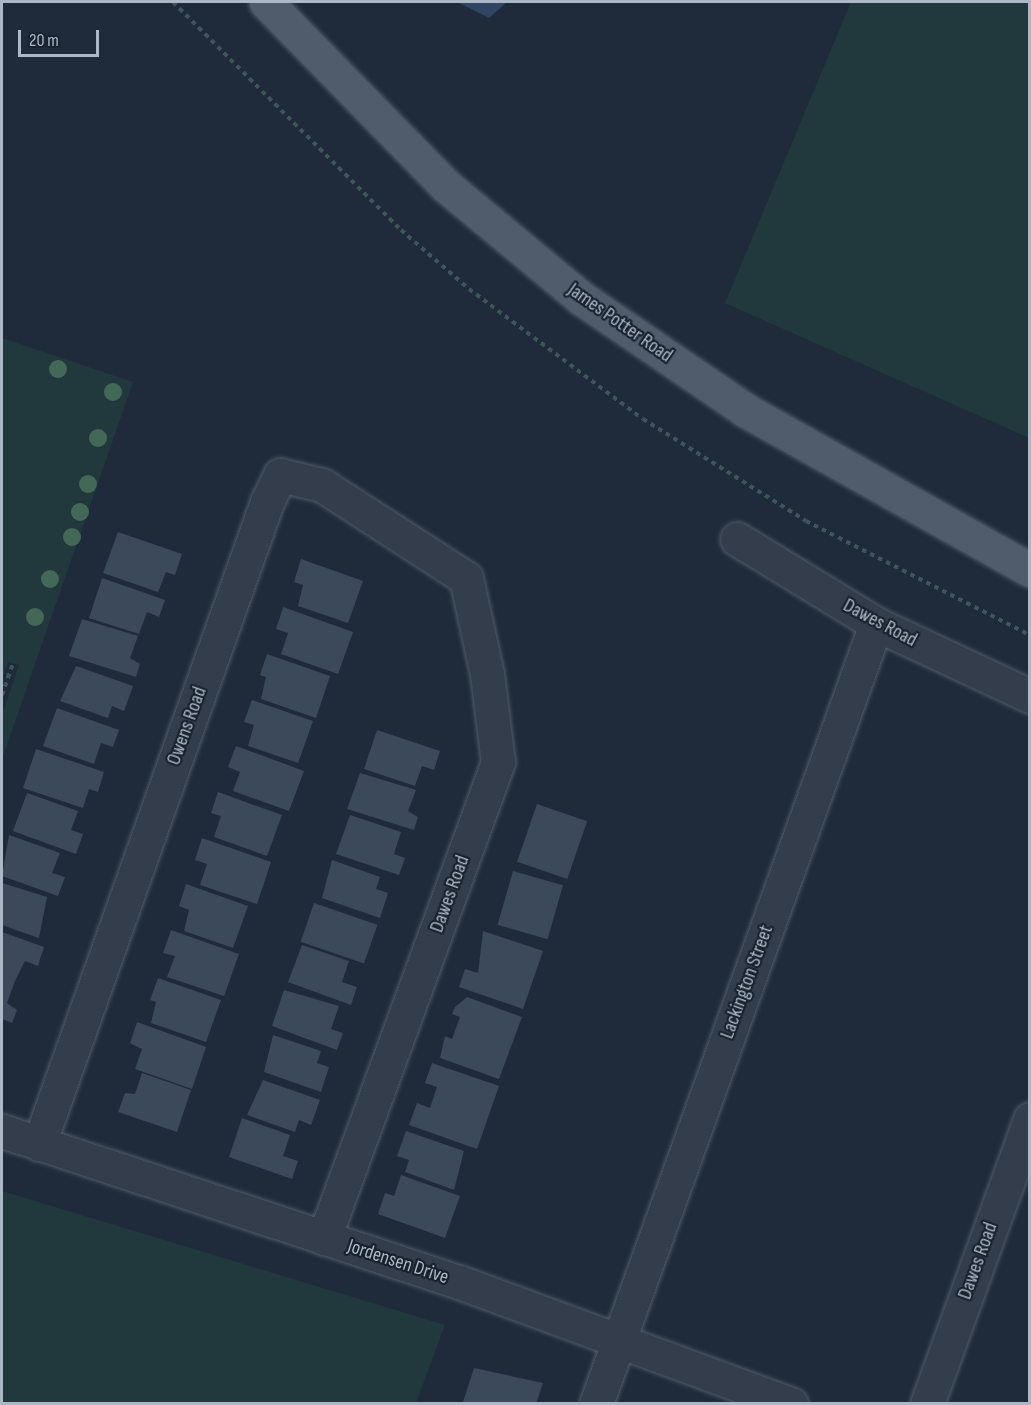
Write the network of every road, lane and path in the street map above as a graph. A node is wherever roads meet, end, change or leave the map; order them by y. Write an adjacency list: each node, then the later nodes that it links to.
1 (173, 2): 7 (path)
2 (266, 2): 5 (main road, James Potter Road)
3 (737, 539): 6 (street, Dawes Road)
4 (435, 553): 13 (street, Owens Road); 14 (street, Dawes Road)
5 (1029, 570)
6 (876, 624): 10 (street, Dawes Road); 15 (street, Lackington Street)
7 (1029, 634)
8 (13, 663): 9 (path)
9 (2, 695)
10 (1029, 696)
11 (1029, 1119): 18 (street, Dawes Road)
12 (2, 1131): 13 (street, Jordensen Drive)
13 (39, 1144): 14 (street, Jordensen Drive)
14 (324, 1238): 15 (street, Jordensen Drive)
15 (619, 1340): 16 (street, Lackington Street); 17 (street, Jordensen Drive)
16 (596, 1404)
17 (791, 1404)
18 (927, 1404)

